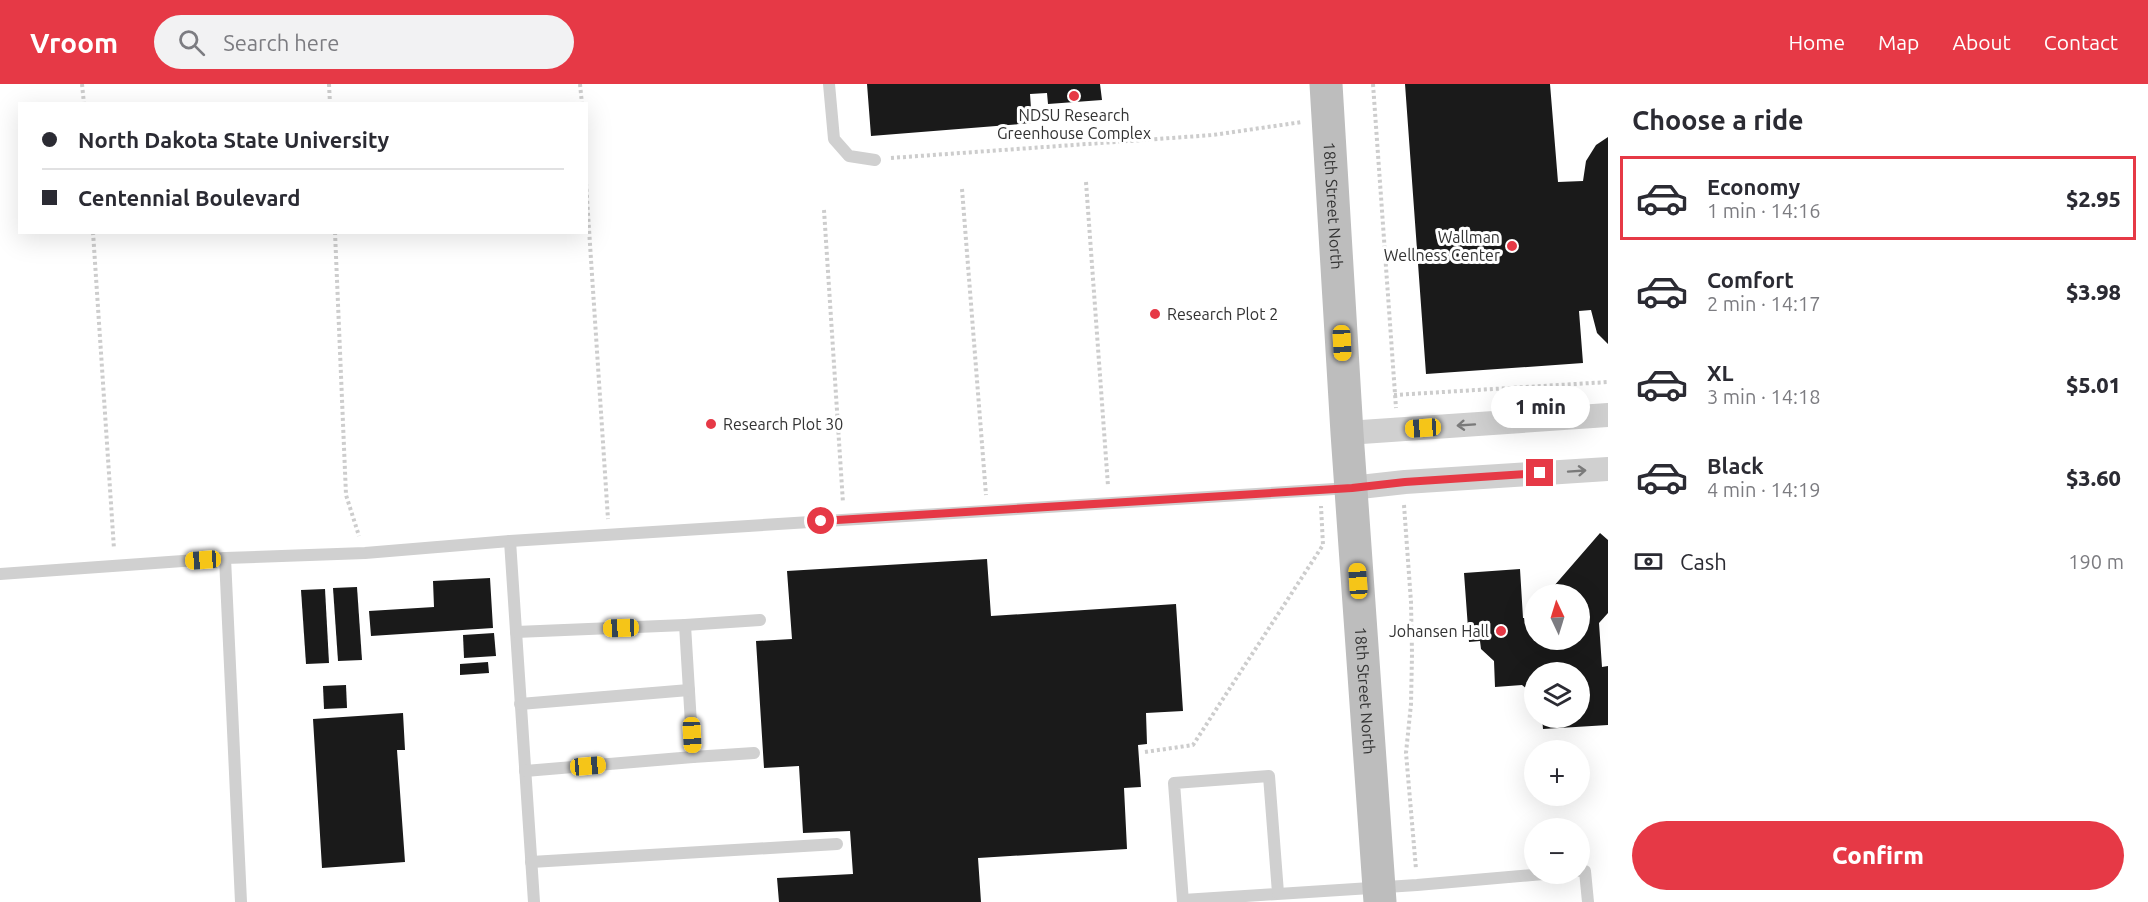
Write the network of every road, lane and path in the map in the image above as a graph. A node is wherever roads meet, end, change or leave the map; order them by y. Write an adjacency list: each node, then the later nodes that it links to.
1 (82, 84): 6 (path)
2 (329, 84): 7 (path)
3 (580, 84): 8 (path)
4 (829, 84): 10 (lane)
5 (1326, 84): 9 (street, 18th Street North)
6 (84, 102)
7 (330, 102)
8 (582, 102)
9 (1328, 119): 10 (path); 20 (street, 18th Street North)
10 (875, 160)
11 (1086, 182): 23 (path)
12 (962, 189): 24 (path)
13 (824, 210): 25 (path)
14 (588, 214): 26 (path)
15 (93, 234): 30 (path)
16 (335, 234): 28 (path)
17 (1608, 382): 18 (path)
18 (1394, 395)
19 (1608, 415): 20 (street, one-way to 20)
20 (1347, 432): 22 (street, 18th Street North)
21 (1608, 469): 22 (street, one-way to 21)
22 (1336, 489): 23 (lane); 37 (path); 45 (street, 18th Street North)
23 (1110, 503): 24 (lane)
24 (987, 511): 25 (lane)
25 (845, 520): 26 (lane)
26 (609, 535): 27 (lane)
27 (510, 541): 28 (lane); 34 (lane)
28 (365, 553): 29 (lane)
29 (225, 558): 30 (lane); 48 (lane)
30 (115, 566): 31 (lane)
31 (0, 574)
32 (760, 620): 33 (lane)
33 (685, 625): 34 (lane); 35 (lane)
34 (516, 632): 36 (lane)
35 (689, 690): 36 (lane); 39 (lane)
36 (520, 704): 40 (lane)
37 (1145, 752)
38 (754, 753): 39 (lane)
39 (693, 757): 40 (lane)
40 (525, 771): 42 (lane)
41 (837, 844): 42 (lane)
42 (531, 862): 49 (lane)
43 (1524, 877): 45 (lane)
44 (1586, 884): 50 (lane)
45 (1379, 894): 46 (lane)
46 (1270, 896): 47 (lane); 47 (lane)
47 (1183, 901)
48 (241, 902)
49 (534, 902)
50 (1588, 902)

